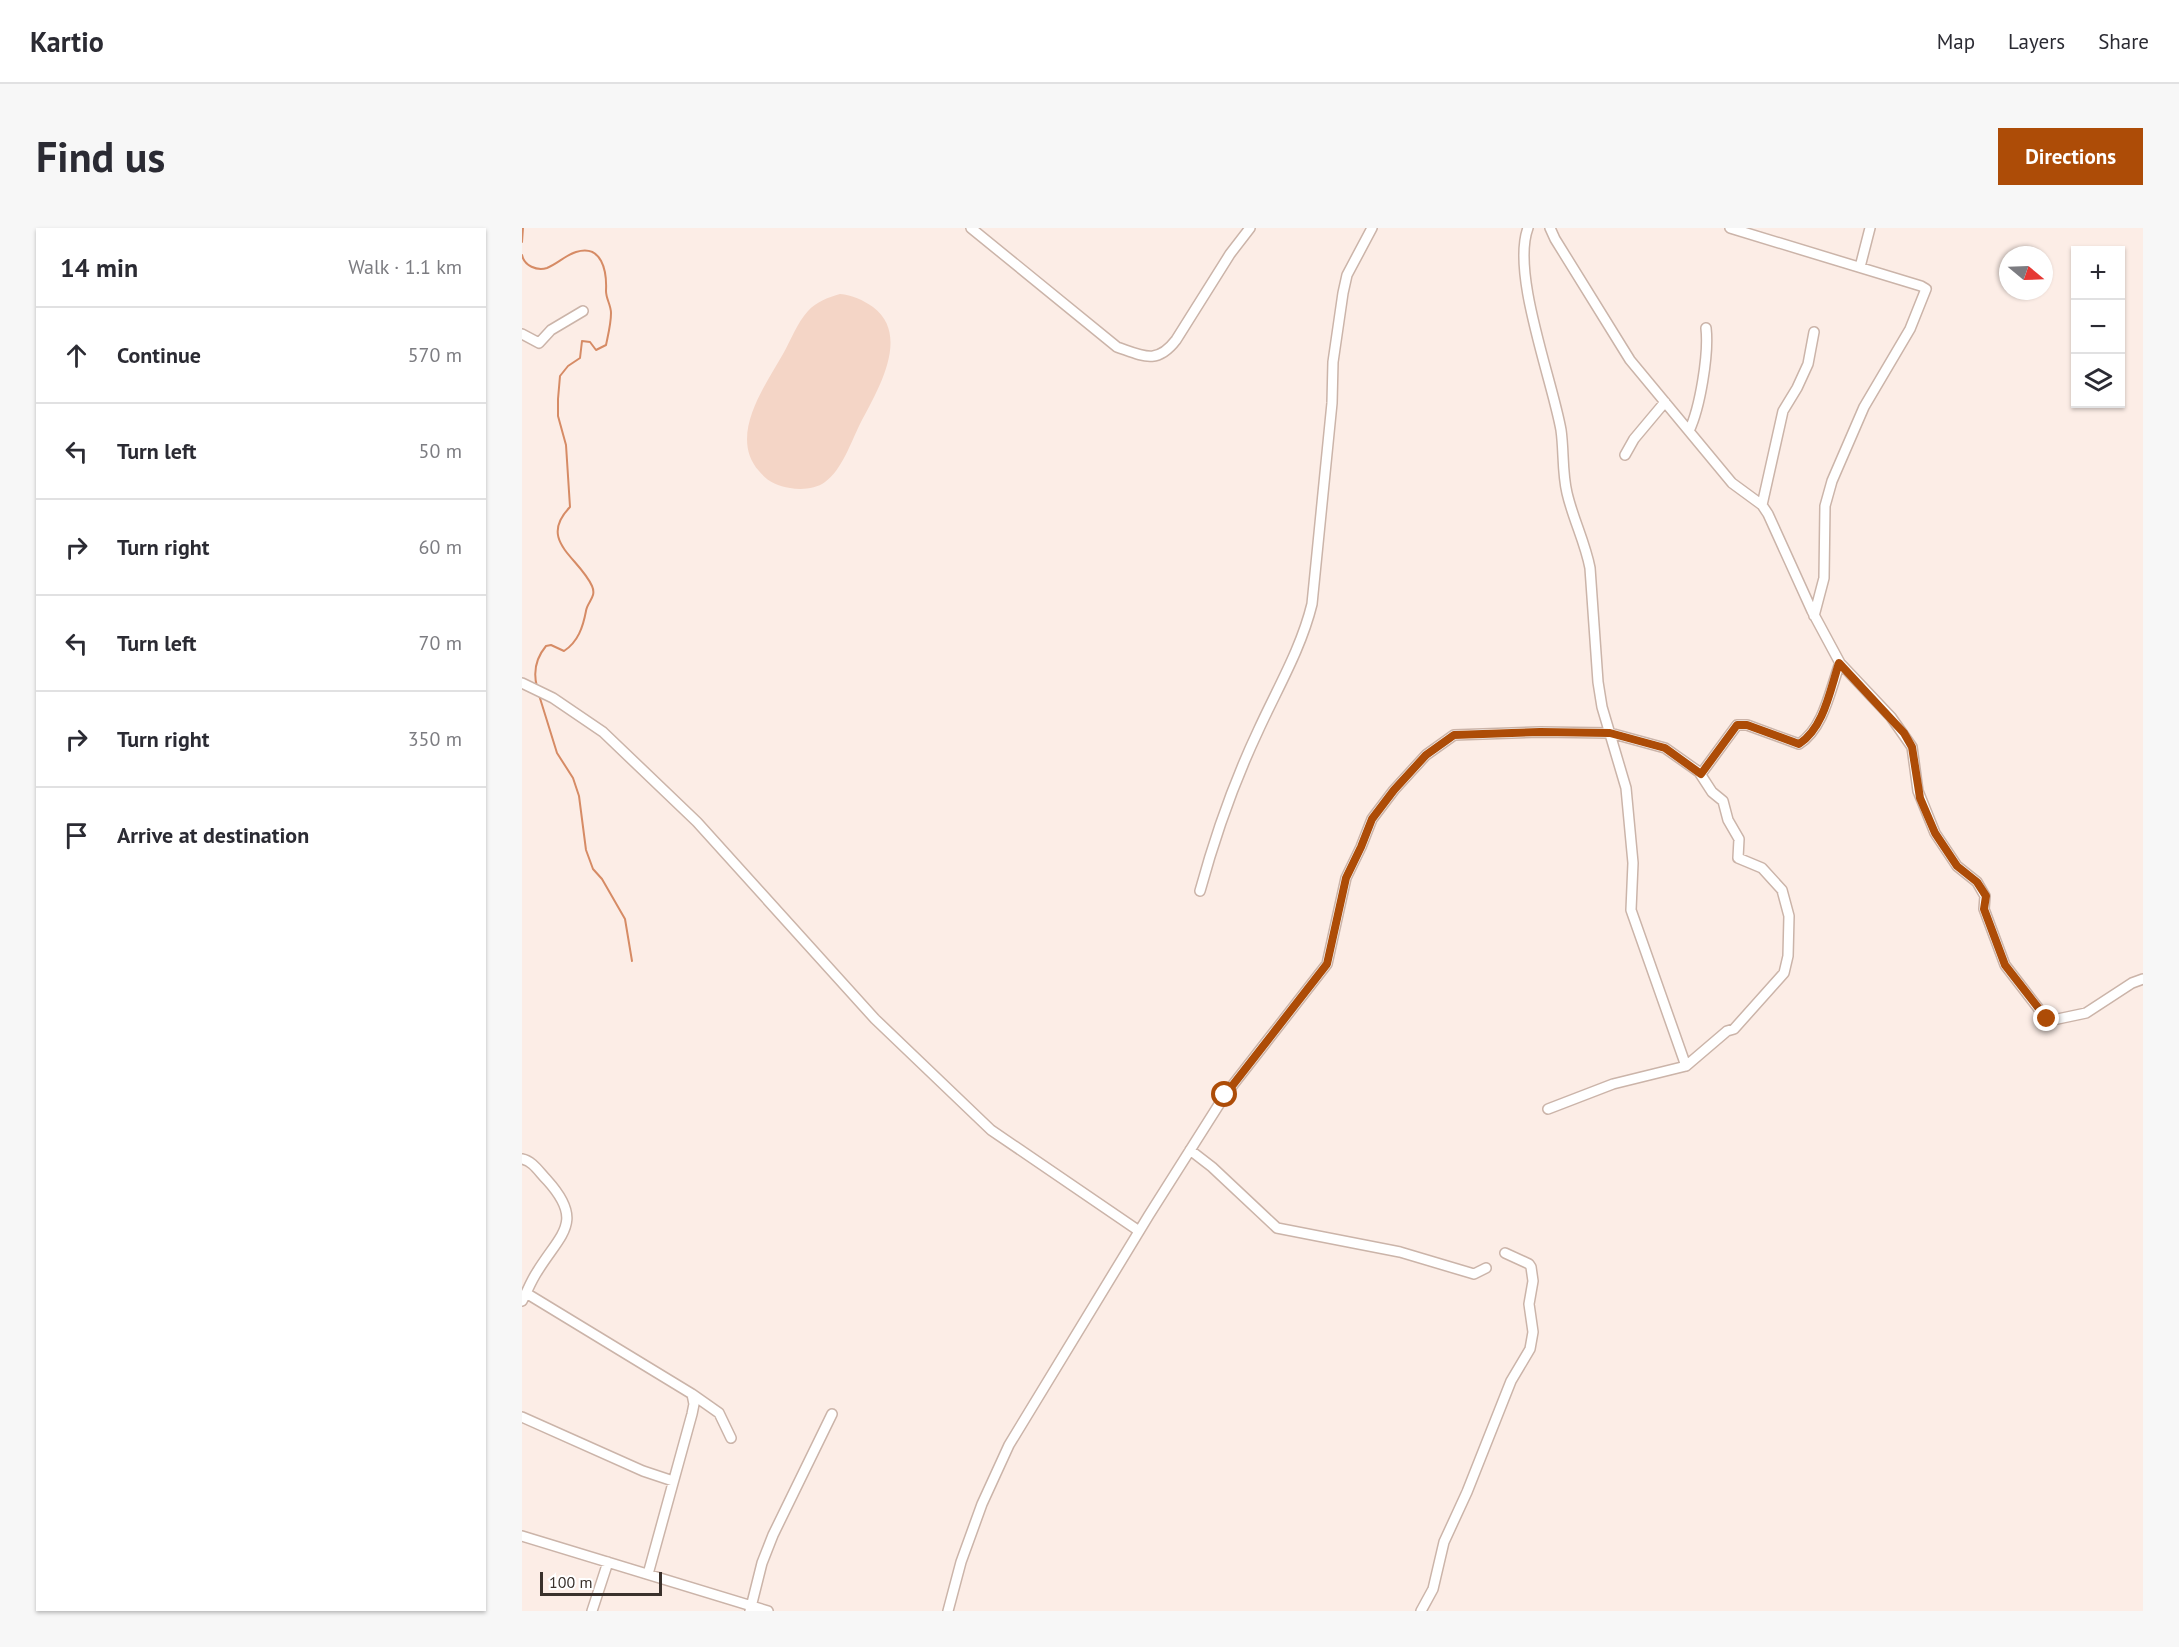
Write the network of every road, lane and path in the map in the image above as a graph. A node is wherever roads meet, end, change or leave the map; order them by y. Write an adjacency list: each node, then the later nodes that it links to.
1 (971, 228): 2 (street)
2 (1250, 228)
3 (1372, 228): 22 (street)
4 (1528, 228): 20 (street)
5 (1550, 228): 13 (street)
6 (1730, 228): 8 (street)
7 (1870, 228): 8 (street)
8 (1860, 267): 17 (street)
9 (583, 311): 12 (street)
10 (1706, 328): 14 (street)
11 (1814, 332): 16 (street)
12 (522, 334)
13 (1665, 402): 14 (street); 15 (street)
14 (1689, 431): 16 (street)
15 (1624, 455)
16 (1762, 505): 17 (street)
17 (1814, 616): 18 (street)
18 (1839, 663): 21 (street); 23 (street)
19 (522, 683): 28 (street)
20 (1610, 733): 21 (street); 24 (street); 26 (street)
21 (1701, 774): 24 (street)
22 (1200, 891)
23 (2143, 979)
24 (1686, 1066): 25 (street)
25 (1548, 1109)
26 (1190, 1150): 28 (street); 30 (street)
27 (522, 1159): 31 (street)
28 (1139, 1231): 43 (street)
29 (1505, 1253): 44 (street)
30 (1486, 1269)
31 (524, 1297): 32 (street)
32 (692, 1394): 35 (street); 36 (street)
33 (832, 1414): 40 (street)
34 (522, 1417): 36 (street)
35 (731, 1438)
36 (674, 1482): 39 (street)
37 (523, 1539): 38 (street)
38 (608, 1562): 39 (street); 41 (street)
39 (648, 1574): 40 (street)
40 (751, 1609): 42 (street)
41 (592, 1611)
42 (768, 1611)
43 (948, 1611)
44 (1421, 1611)

